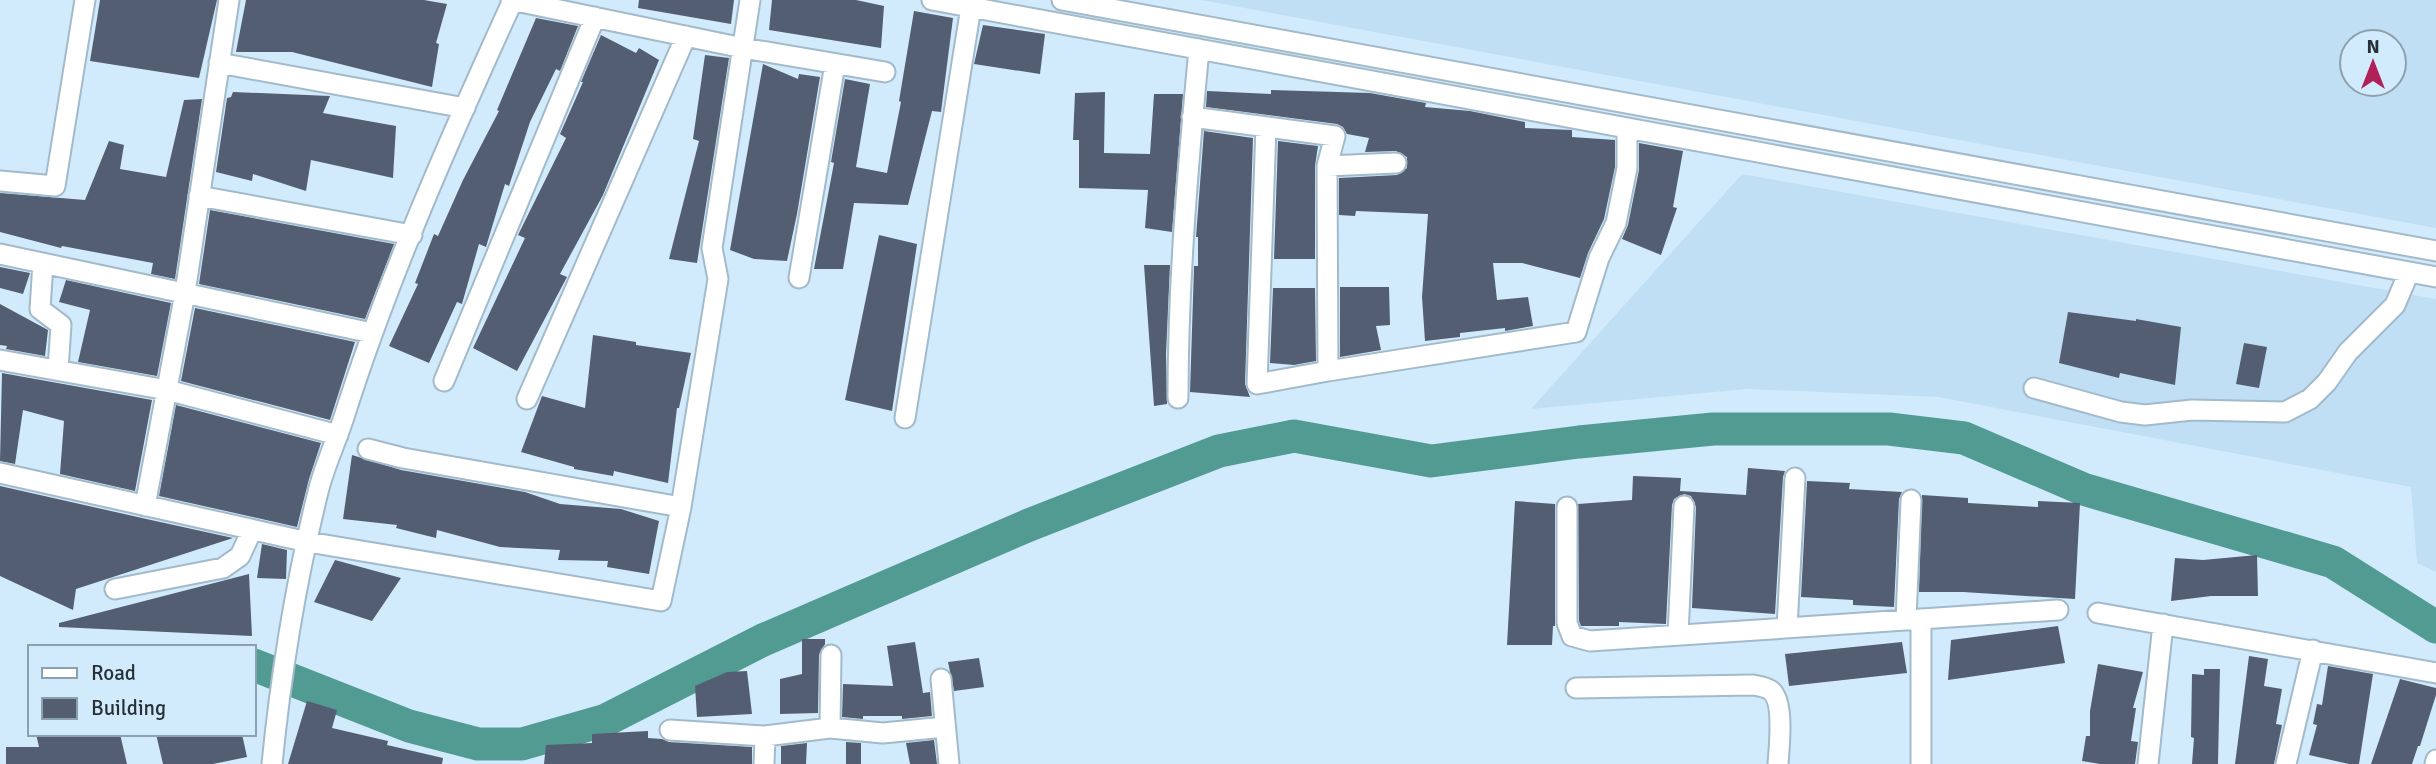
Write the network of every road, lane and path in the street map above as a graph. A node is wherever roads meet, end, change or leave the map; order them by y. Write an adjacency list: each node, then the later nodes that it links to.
1 (86, 0): 21 (street)
2 (229, 0): 12 (street)
3 (512, 0): 8 (street); 15 (street)
4 (750, 0): 10 (street)
5 (932, 0): 7 (street)
6 (1062, 0): 24 (street)
7 (971, 7): 11 (street); 40 (street)
8 (595, 18): 9 (street); 35 (street)
9 (686, 36): 10 (street); 39 (street)
10 (743, 48): 13 (street); 48 (street)
11 (1199, 49): 16 (street); 18 (street)
12 (219, 63): 15 (street); 22 (street)
13 (835, 64): 14 (street); 29 (street)
14 (885, 72)
15 (465, 108): 23 (street)
16 (1192, 117): 17 (street); 38 (street)
17 (1266, 127): 20 (street); 34 (street)
18 (1627, 128): 27 (street); 34 (street)
19 (1396, 163): 20 (street)
20 (1327, 166): 34 (street)
21 (0, 181)
22 (199, 196): 23 (street); 30 (street)
23 (412, 234): 31 (street)
24 (2436, 251)
25 (0, 254): 26 (street)
26 (43, 263): 30 (street); 33 (street)
27 (2409, 272): 28 (street); 36 (street)
28 (2436, 276)
29 (799, 278)
30 (185, 293): 31 (street); 37 (street)
31 (372, 333): 41 (street)
32 (0, 360): 33 (street)
33 (58, 370): 37 (street)
34 (1328, 371)
35 (444, 381)
36 (2034, 388)
37 (167, 390): 41 (street); 46 (street)
38 (1178, 398)
39 (527, 399)
40 (905, 418)
41 (338, 435): 51 (street)
42 (368, 449): 48 (street)
43 (0, 473): 46 (street)
44 (1795, 478): 57 (street)
45 (1911, 500): 55 (street)
46 (145, 506): 50 (street)
47 (1684, 506): 58 (street)
48 (681, 507): 51 (street)
49 (1567, 507): 58 (street)
50 (252, 530): 51 (street); 52 (street)
51 (308, 542): 68 (street)
52 (115, 589)
53 (2058, 610): 55 (street)
54 (2098, 613): 56 (street)
55 (1913, 620): 57 (street); 72 (street)
56 (2163, 624): 59 (street); 73 (street)
57 (1787, 628): 58 (street)
58 (1678, 635)
59 (2313, 650): 61 (street); 74 (street)
60 (831, 655): 65 (street)
61 (2436, 673)
62 (941, 679): 64 (street)
63 (1576, 688): 71 (street)
64 (945, 727): 65 (street); 70 (street)
65 (830, 728): 67 (street)
66 (670, 730): 67 (street)
67 (765, 736): 69 (street)
68 (272, 764)
69 (764, 764)
70 (949, 764)
71 (1778, 764)
72 (1922, 764)
73 (2148, 764)
74 (2286, 764)

